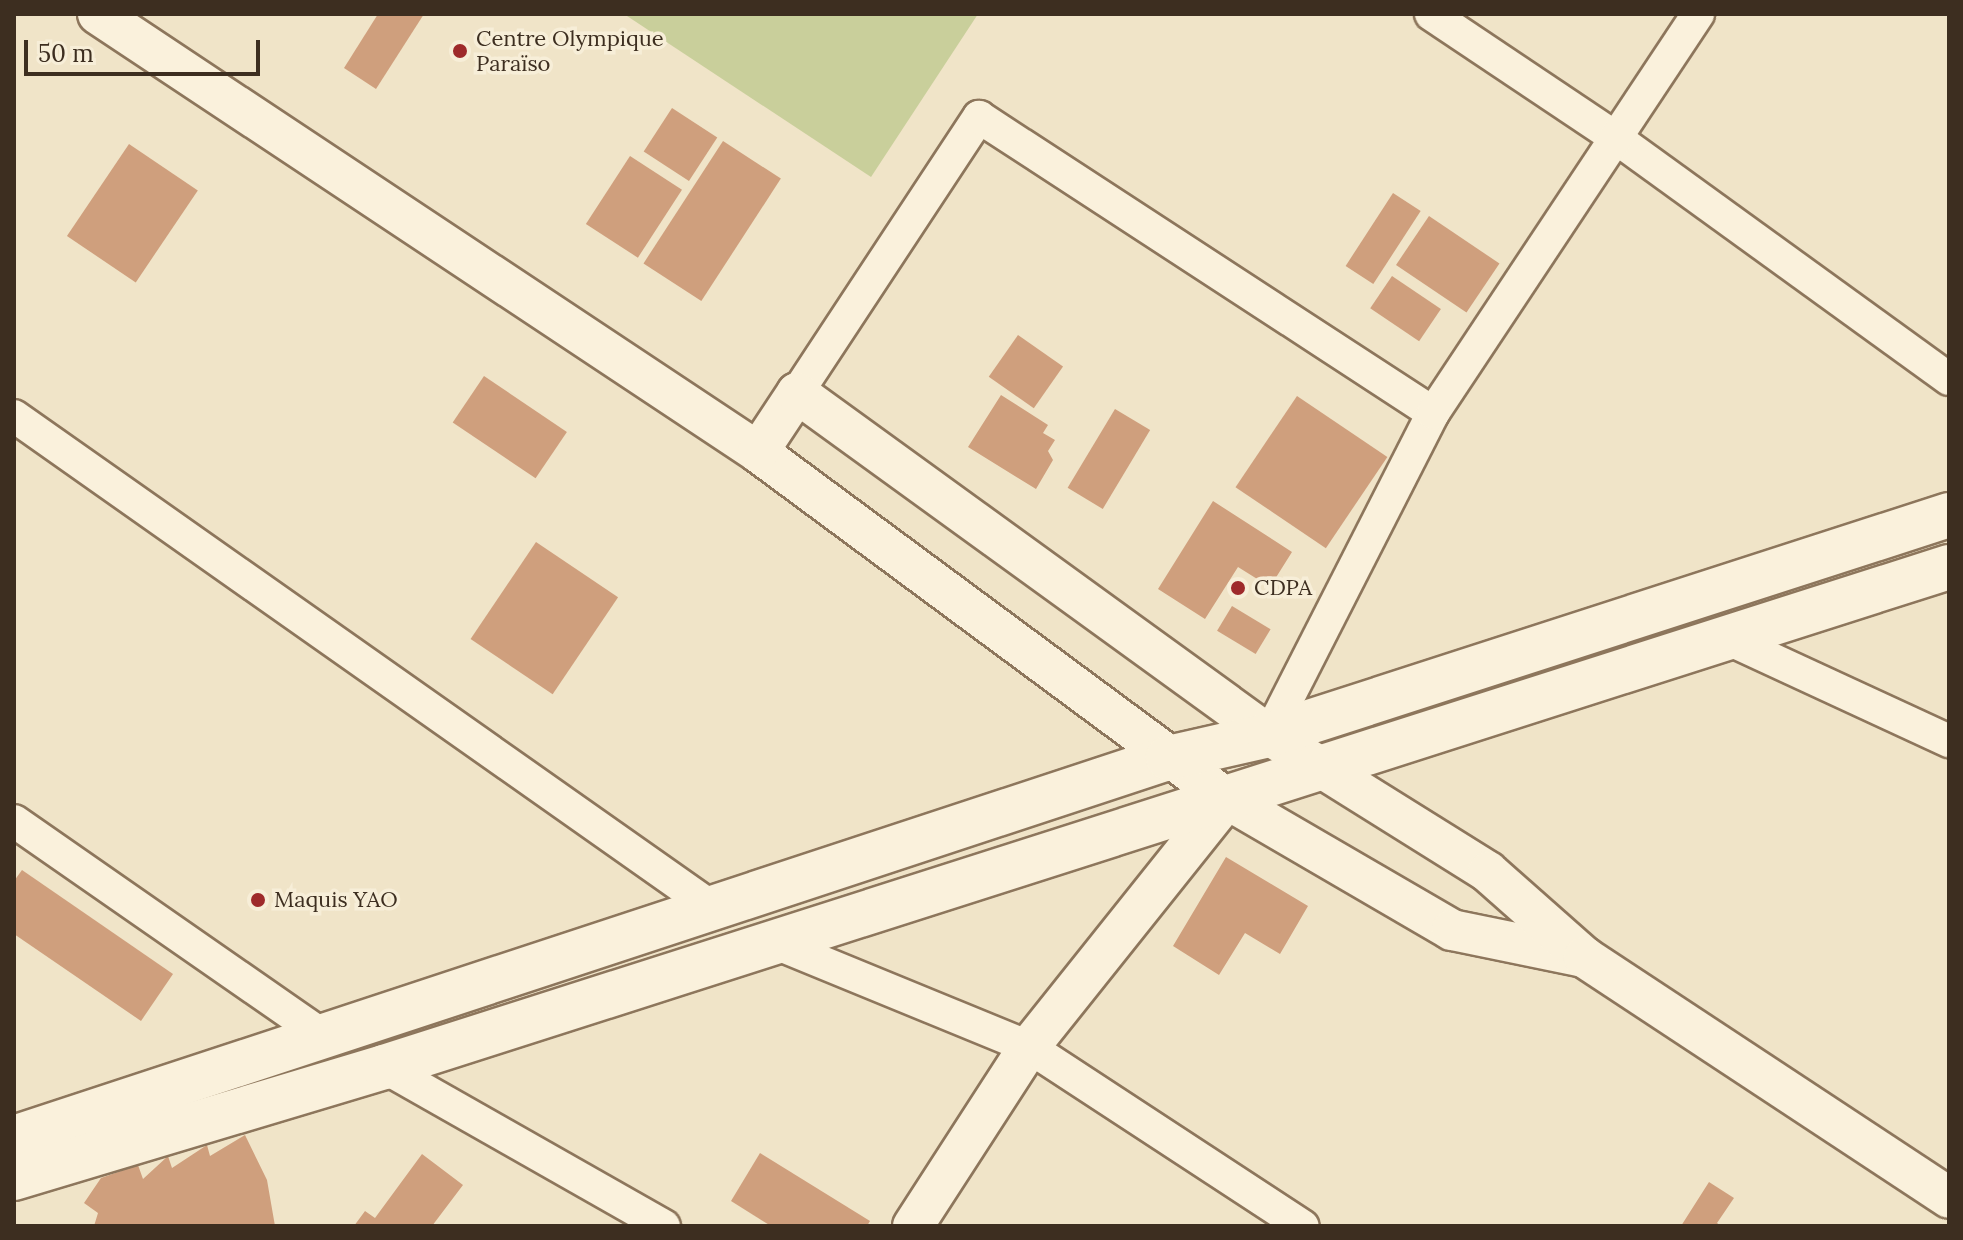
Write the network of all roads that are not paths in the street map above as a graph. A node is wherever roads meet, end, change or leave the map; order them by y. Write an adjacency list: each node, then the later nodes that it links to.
1 (98, 14): 9 (street)
2 (1431, 14): 4 (street)
3 (1698, 14): 4 (street)
4 (1616, 138): 5 (street); 7 (street)
5 (1949, 379)
6 (797, 393): 7 (street); 9 (street); 14 (street)
7 (1433, 413): 14 (street)
8 (14, 416): 19 (street)
9 (758, 452): 15 (street)
10 (1949, 515): 14 (main road)
11 (1949, 567): 12 (main road)
12 (1726, 638): 13 (street); 16 (main road)
13 (1944, 727)
14 (1269, 735): 15 (main road); 16 (street)
15 (1168, 758): 17 (street); 19 (main road)
16 (1319, 769): 17 (main road); 21 (street)
17 (1227, 799): 20 (main road); 21 (street); 23 (street)
18 (14, 821): 22 (street)
19 (717, 911): 22 (main road)
20 (773, 942): 23 (street); 24 (main road)
21 (1584, 957): 27 (street)
22 (321, 1034): 25 (main road)
23 (1029, 1047): 29 (street); 30 (street)
24 (384, 1067): 26 (main road); 28 (street)
25 (14, 1138)
26 (14, 1178)
27 (1949, 1198)
28 (664, 1226)
29 (913, 1226)
30 (1303, 1226)

